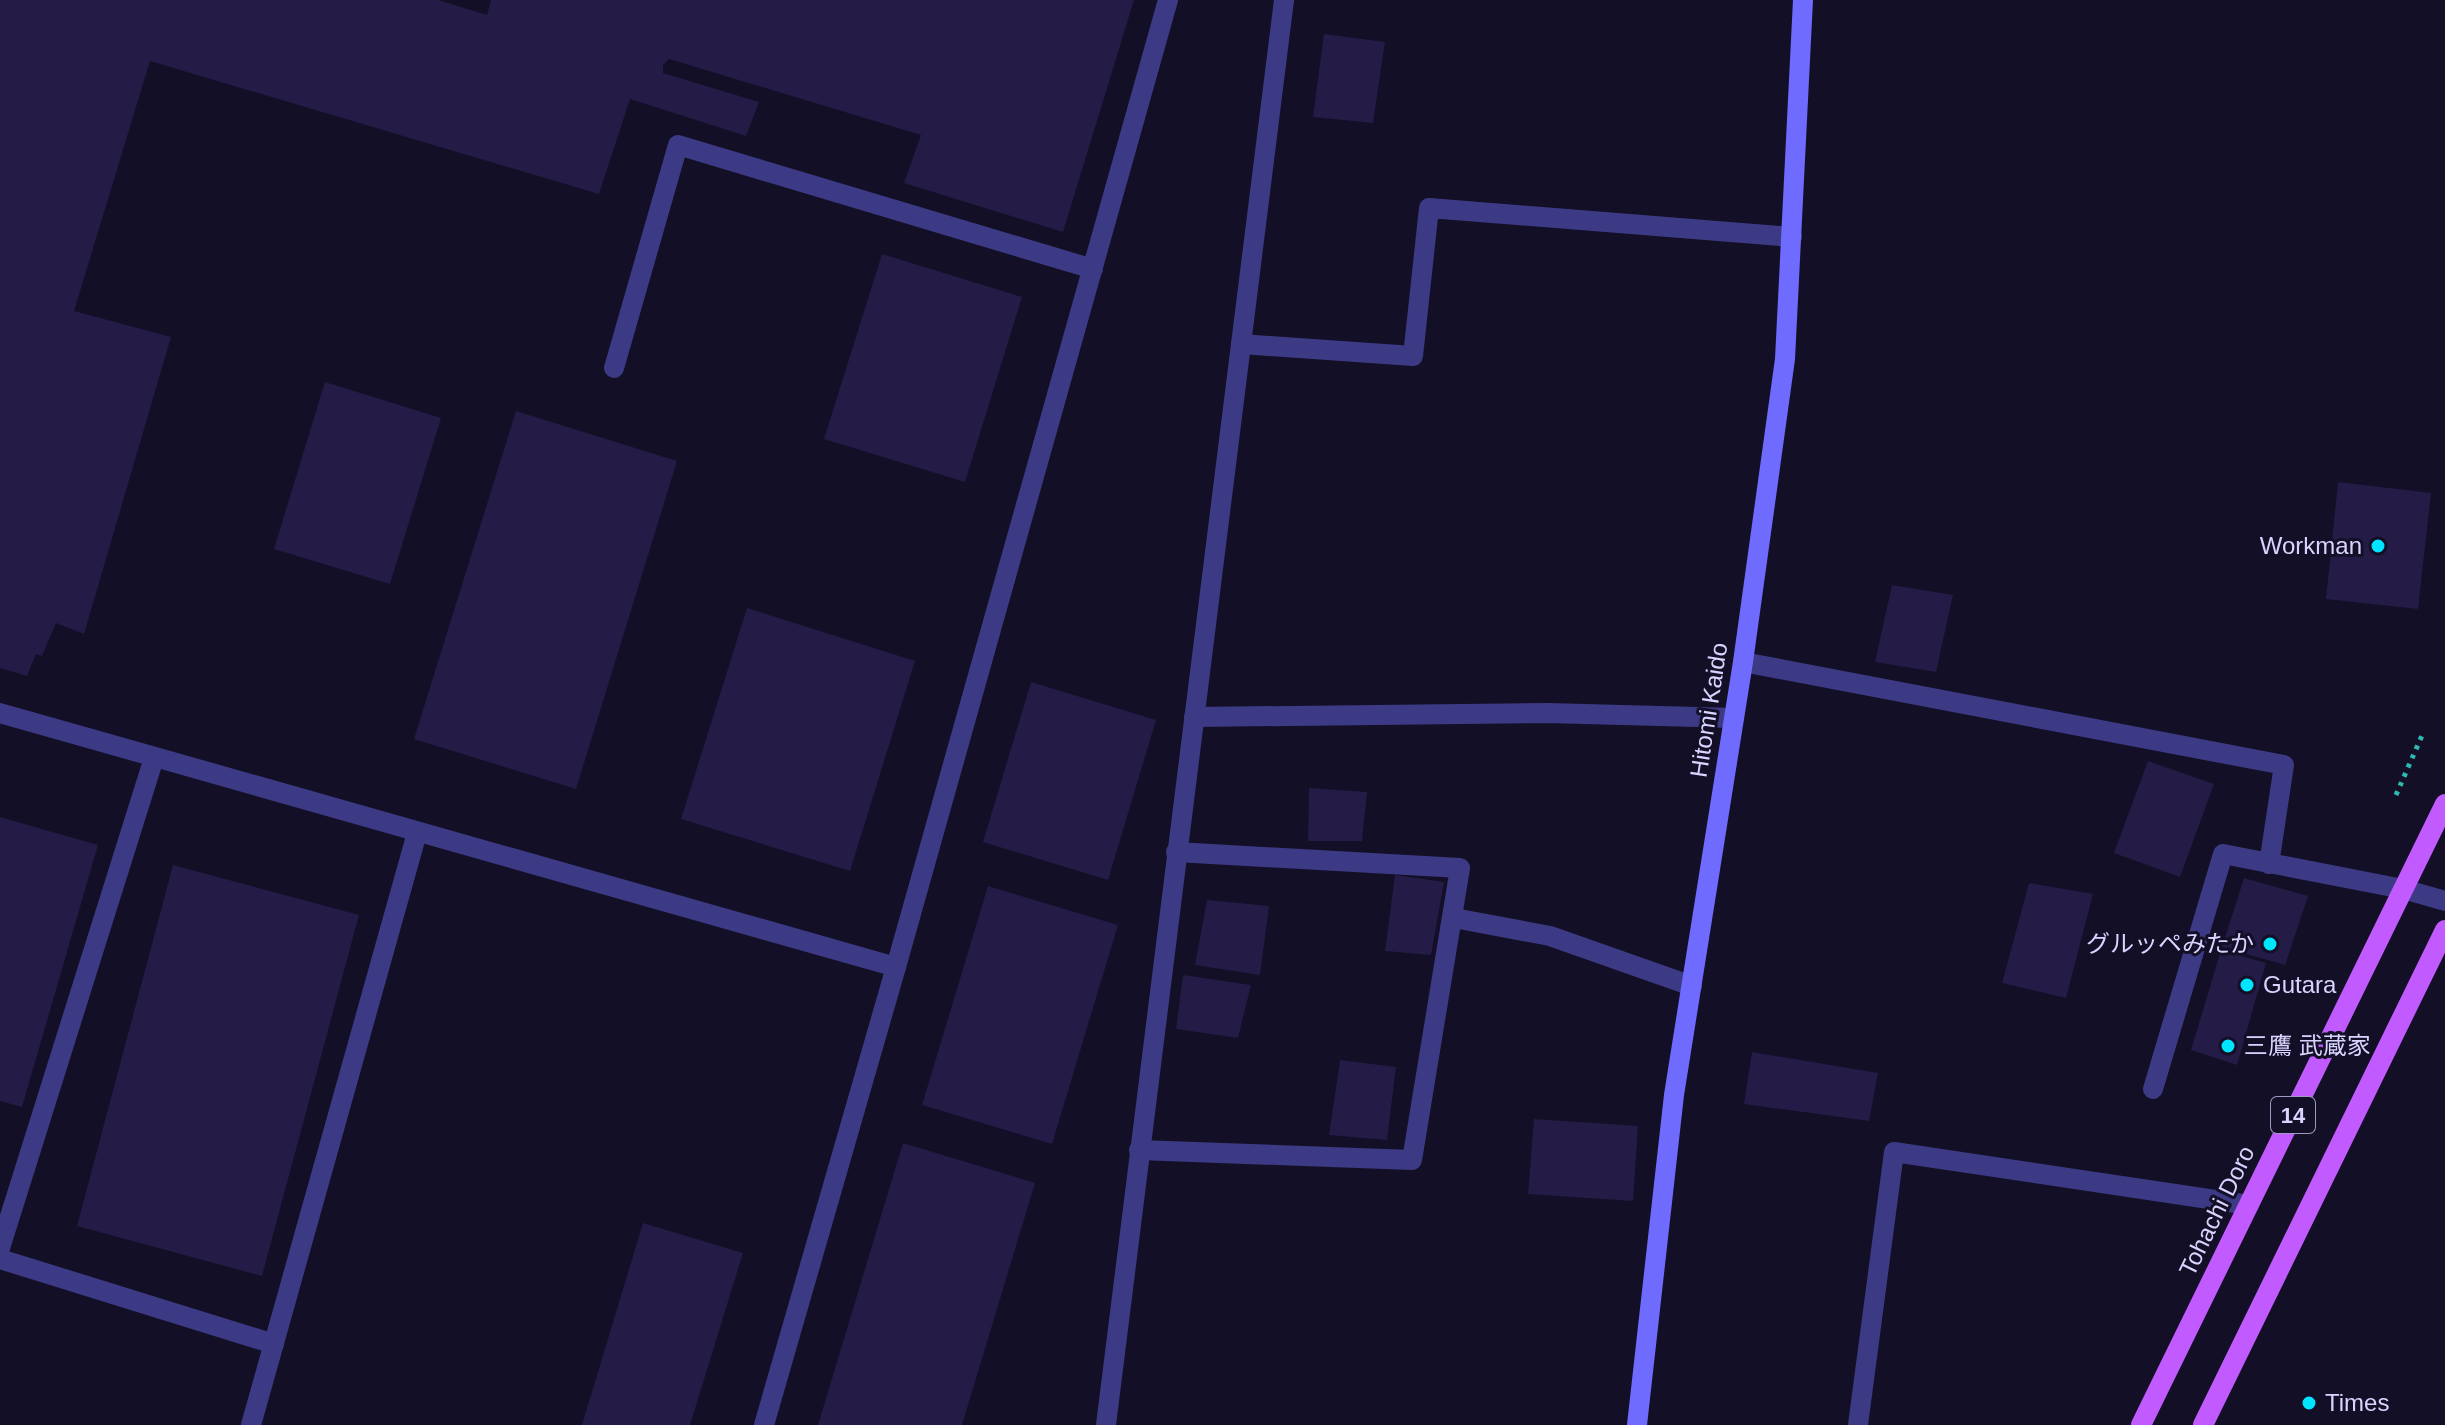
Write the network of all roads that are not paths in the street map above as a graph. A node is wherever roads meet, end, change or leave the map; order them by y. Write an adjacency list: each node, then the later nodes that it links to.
1 (1168, 0): 5 (street)
2 (1284, 0): 6 (street)
3 (1803, 0): 4 (main road, Hitomi Kaido)
4 (1792, 237): 6 (street); 8 (main road, Hitomi Kaido)
5 (1093, 269): 7 (street); 21 (street)
6 (1241, 344): 10 (street)
7 (614, 368)
8 (1743, 662): 11 (main road, Hitomi Kaido); 16 (street)
9 (0, 713): 12 (street)
10 (1194, 717): 11 (street); 15 (street)
11 (1734, 718): 22 (main road, Hitomi Kaido)
12 (154, 758): 14 (street); 26 (street)
13 (2445, 804): 17 (main road, Tohachi Doro / 14)
14 (417, 833): 21 (street); 28 (street)
15 (1176, 852): 19 (street); 24 (street)
16 (2269, 864): 17 (street); 23 (street)
17 (2403, 889): 18 (street); 25 (main road, Tohachi Doro / 14)
18 (2445, 901)
19 (1454, 918): 22 (street); 24 (street)
20 (2445, 930): 35 (main road, 14)
21 (896, 967): 30 (street)
22 (1692, 986): 32 (main road, Hitomi Kaido)
23 (2153, 1089)
24 (1139, 1150): 31 (street)
25 (2249, 1205): 33 (street); 34 (main road, Tohachi Doro / 14)
26 (0, 1248)
27 (0, 1259): 28 (street)
28 (274, 1344): 29 (street)
29 (251, 1425)
30 (764, 1425)
31 (1106, 1425)
32 (1637, 1425)
33 (1858, 1425)
34 (2141, 1425)
35 (2203, 1425)

